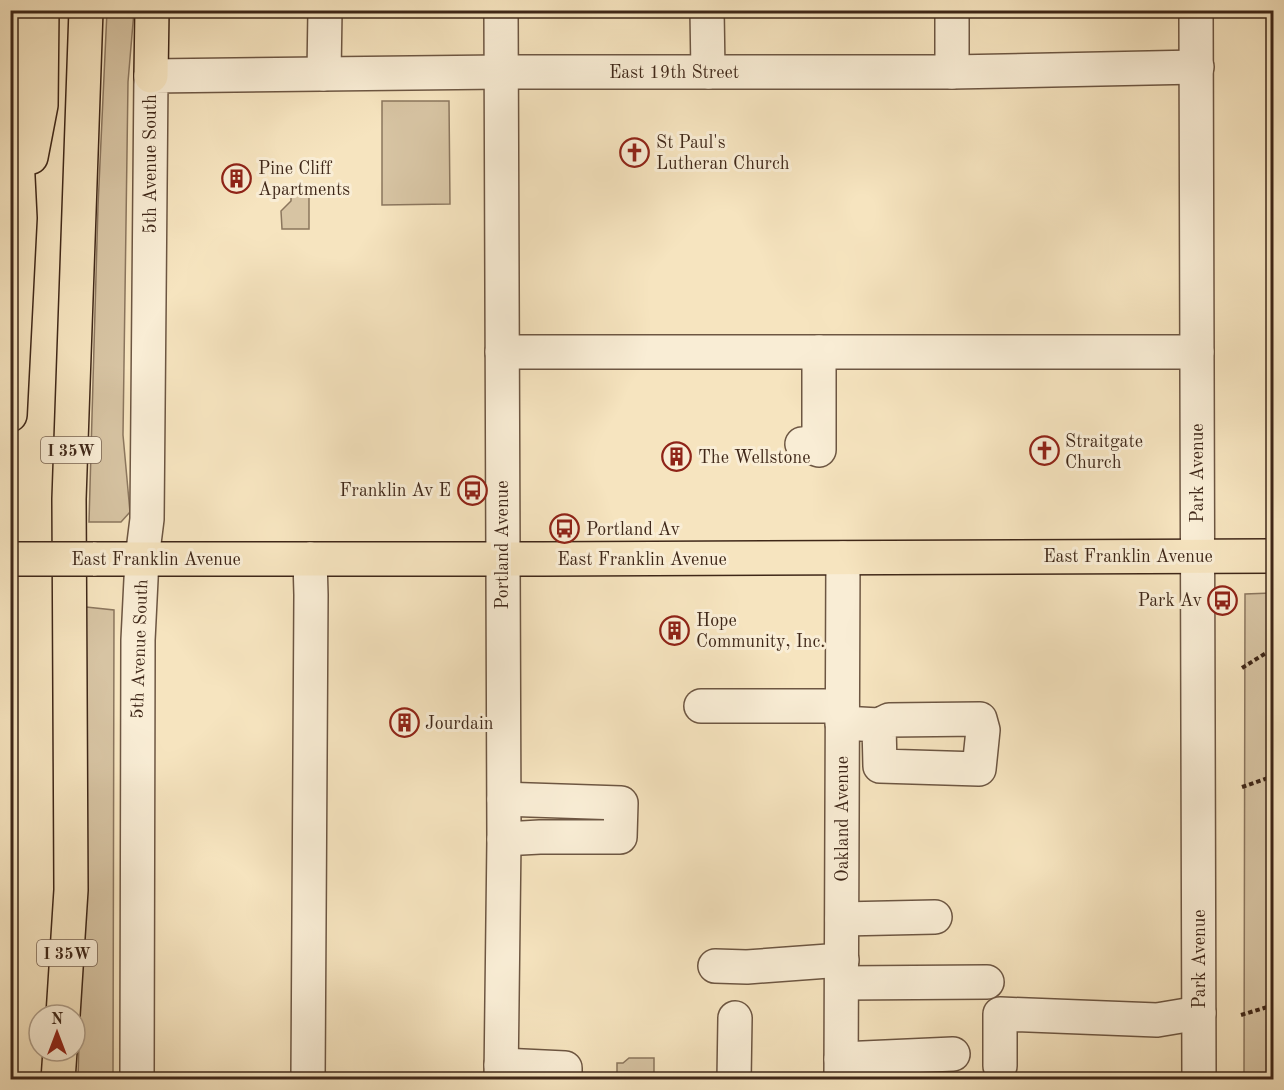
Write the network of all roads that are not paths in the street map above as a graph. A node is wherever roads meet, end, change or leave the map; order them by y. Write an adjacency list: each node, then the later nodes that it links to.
1 (42, 10): 16 (main road)
2 (86, 10): 39 (main road, I 35W)
3 (152, 10): 15 (main road)
4 (325, 10): 14 (street)
5 (501, 10): 11 (street, Portland Avenue)
6 (706, 10): 12 (street)
7 (952, 10): 13 (street)
8 (1197, 10): 10 (street, Park Avenue)
9 (10, 13): 16 (main road)
10 (1197, 67): 13 (street, East 19th Street); 19 (street, Park Avenue)
11 (501, 72): 12 (street, East 19th Street); 14 (street, East 19th Street); 17 (street, Portland Avenue)
12 (708, 72): 13 (street, East 19th Street)
13 (952, 72)
14 (324, 74): 15 (street, East 19th Street)
15 (151, 76): 26 (street, 5th Avenue South)
16 (20, 218): 20 (main road)
17 (502, 352): 18 (street); 28 (street, Portland Avenue)
18 (819, 352): 19 (street); 21 (street)
19 (1197, 352): 22 (street, Park Avenue)
20 (10, 415)
21 (802, 444)
22 (1199, 556): 23 (main road, East Franklin Avenue); 25 (main road, East Franklin Avenue); 40 (street, Park Avenue)
23 (1274, 556)
24 (10, 558): 26 (main road, East Franklin Avenue, bridge)
25 (843, 558): 28 (main road, East Franklin Avenue); 30 (street, Oakland Avenue)
26 (142, 559): 27 (main road, East Franklin Avenue); 48 (street, 5th Avenue South)
27 (309, 559): 28 (main road, East Franklin Avenue); 49 (street)
28 (502, 559): 32 (street, Portland Avenue)
29 (701, 706): 30 (street)
30 (842, 714): 31 (street); 35 (street, Oakland Avenue)
31 (879, 724)
32 (504, 800): 33 (street, Portland Avenue); 33 (street)
33 (504, 839): 46 (street, Portland Avenue)
34 (935, 917): 35 (street)
35 (842, 919): 37 (street, Oakland Avenue)
36 (715, 966): 37 (street)
37 (842, 971): 38 (street); 45 (street, Oakland Avenue)
38 (987, 982)
39 (64, 1003)
40 (1199, 1013): 44 (street); 52 (street, Park Avenue)
41 (735, 1018): 51 (street)
42 (954, 1054): 45 (street)
43 (59, 1063): 47 (main road)
44 (1000, 1066)
45 (841, 1069)
46 (501, 1072): 50 (street)
47 (58, 1080)
48 (137, 1080)
49 (308, 1080)
50 (565, 1080)
51 (734, 1080)
52 (1199, 1080)

